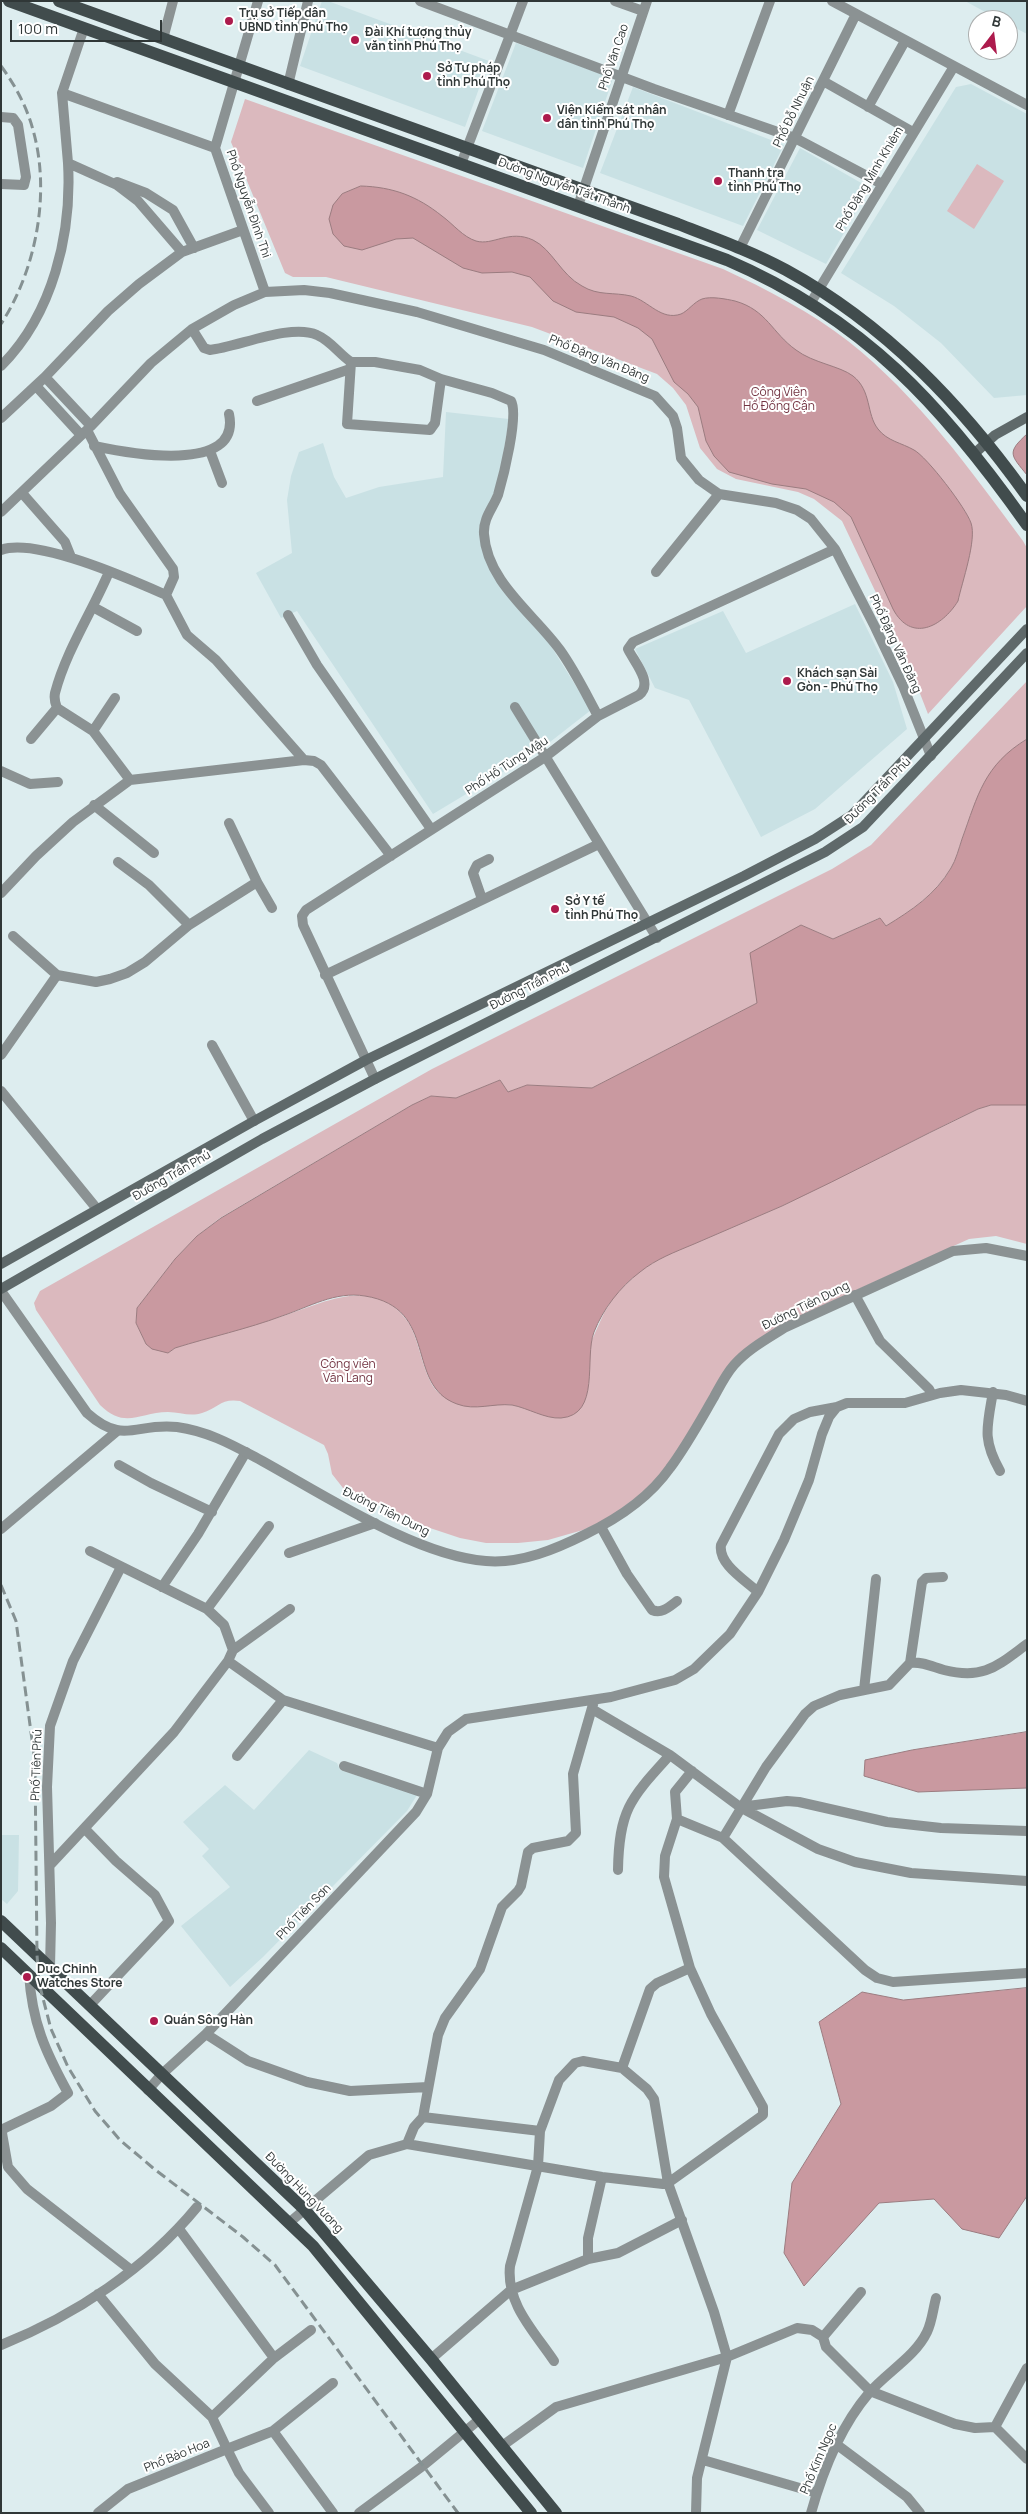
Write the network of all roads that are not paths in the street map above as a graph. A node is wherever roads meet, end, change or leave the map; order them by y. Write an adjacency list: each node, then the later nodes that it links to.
1 (9, 1): 13 (main road, Đường Nguyễn Tất Thành)
2 (59, 1): 15 (main road, Đường Nguyễn Tất Thành)
3 (173, 1): 15 (street)
4 (258, 1): 17 (street, Phố Nguyễn Đình Thi)
5 (308, 1): 22 (street)
6 (420, 1): 14 (street)
7 (523, 1): 14 (street)
8 (614, 1): 11 (street)
9 (832, 1): 12 (street)
10 (766, 3): 26 (street)
11 (645, 6): 19 (street, Phố Văn Cao)
12 (856, 14): 16 (street); 20 (street, Phố Đỗ Nhuận)
13 (84, 28): 21 (main road, Đường Nguyễn Tất Thành); 23 (street)
14 (510, 35): 19 (street); 31 (street)
15 (163, 39): 17 (main road, Đường Nguyễn Tất Thành)
16 (905, 41): 18 (street); 25 (street)
17 (238, 66): 21 (street, Phố Nguyễn Đình Thi); 22 (main road, Đường Nguyễn Tất Thành)
18 (953, 68): 24 (street); 28 (street, Phố Đặng Minh Khiêm)
19 (621, 77): 26 (street); 37 (street, Phố Văn Cao)
20 (823, 81): 25 (street); 29 (street, Phố Đỗ Nhuận)
21 (234, 82): 30 (street, Phố Nguyễn Đình Thi); 33 (main road, Đường Nguyễn Tất Thành)
22 (288, 84): 31 (main road, Đường Nguyễn Tất Thành)
23 (62, 93): 30 (street); 32 (street)
24 (1027, 105)
25 (868, 107): 28 (street)
26 (728, 115): 29 (street)
27 (1, 118): 35 (street)
28 (913, 132): 36 (street, Phố Đặng Minh Khiêm)
29 (795, 138): 36 (street); 41 (street, Phố Đỗ Nhuận)
30 (215, 148): 39 (street, Phố Nguyễn Đình Thi)
31 (467, 149): 33 (street); 37 (main road, Đường Nguyễn Tất Thành)
32 (68, 163): 34 (street); 47 (street)
33 (461, 164): 38 (main road, Đường Nguyễn Tất Thành)
34 (106, 179): 40 (street); 42 (street)
35 (1, 184)
36 (882, 184): 43 (street, Phố Đặng Minh Khiêm)
37 (583, 191): 38 (street, Phố Văn Cao); 41 (main road, Đường Nguyễn Tất Thành)
38 (578, 206): 45 (main road, Đường Nguyễn Tất Thành)
39 (243, 230): 40 (street); 44 (street, Phố Nguyễn Đình Thi)
40 (194, 248): 42 (street)
41 (740, 248): 43 (main road, Đường Nguyễn Tất Thành)
42 (182, 252): 49 (street)
43 (818, 289): 45 (street, Phố Đặng Minh Khiêm); 57 (main road, Đường Nguyễn Tất Thành)
44 (265, 292): 46 (street); 63 (street, Phố Đặng Văn Đăng)
45 (810, 304): 60 (main road, Đường Nguyễn Tất Thành)
46 (192, 328): 48 (street); 56 (street)
47 (1, 366)
48 (350, 366): 50 (street); 50 (street); 52 (street)
49 (45, 377): 51 (street); 56 (street)
50 (441, 379): 81 (street)
51 (36, 386): 55 (street); 56 (street)
52 (257, 401)
53 (229, 414): 59 (street)
54 (1027, 417): 57 (main road)
55 (1, 418)
56 (87, 431): 58 (street); 62 (street)
57 (987, 442): 60 (main road); 64 (main road, Đường Nguyễn Tất Thành)
58 (94, 446): 59 (street); 72 (street)
59 (210, 450): 61 (street)
60 (975, 452): 66 (main road, Đường Nguyễn Tất Thành)
61 (222, 483)
62 (22, 493): 65 (street); 69 (street)
63 (718, 494): 68 (street, Phố Đặng Văn Đăng); 71 (street)
64 (1027, 496)
65 (1, 512)
66 (1027, 525)
67 (1, 550): 69 (street)
68 (835, 550): 81 (street, Phố Hồ Tùng Mậu); 83 (street, Phố Đặng Văn Đăng)
69 (71, 557): 70 (street)
70 (108, 572): 72 (street); 73 (street)
71 (656, 572)
72 (166, 595): 87 (street)
73 (93, 608): 76 (street); 79 (street)
74 (288, 615): 94 (street)
75 (1027, 629): 83 (main road, Đường Trần Phú)
76 (137, 631)
77 (1027, 653): 85 (main road, Đường Trần Phú)
78 (115, 698): 82 (street)
79 (57, 708): 82 (street); 84 (street)
80 (515, 708): 86 (street)
81 (598, 716): 86 (street, Phố Hồ Tùng Mậu)
82 (93, 732): 89 (street)
83 (924, 739): 85 (street, Phố Đặng Văn Đăng); 93 (main road, Đường Trần Phú)
84 (31, 740)
85 (931, 756): 95 (main road, Đường Trần Phú)
86 (545, 758): 94 (street, Phố Hồ Tùng Mậu); 96 (street)
87 (304, 760): 89 (street); 98 (street)
88 (1, 771): 90 (street)
89 (130, 780): 91 (street)
90 (58, 782)
91 (94, 805): 97 (street); 102 (street)
92 (229, 823): 101 (street)
93 (839, 824): 95 (main road); 105 (main road, Đường Trần Phú)
94 (431, 830): 98 (street, Phố Hồ Tùng Mậu)
95 (848, 838): 108 (main road, Đường Trần Phú)
96 (599, 844): 103 (street); 105 (street)
97 (154, 853)
98 (391, 856): 110 (street, Phố Hồ Tùng Mậu)
99 (488, 858): 103 (street)
100 (118, 862): 106 (street)
101 (257, 882): 104 (street); 106 (street)
102 (1, 892)
103 (482, 899): 110 (street)
104 (272, 908)
105 (647, 923): 108 (street); 113 (main road, Đường Trần Phú)
106 (189, 925): 109 (street)
107 (13, 936): 109 (street)
108 (656, 938): 114 (main road, Đường Trần Phú)
109 (57, 975): 112 (street)
110 (325, 975): 113 (street, Phố Hồ Tùng Mậu)
111 (212, 1045): 116 (street)
112 (1, 1055)
113 (366, 1060): 114 (street, Phố Hồ Tùng Mậu); 116 (main road, Đường Trần Phú)
114 (375, 1079): 120 (main road, Đường Trần Phú)
115 (1, 1091): 117 (street)
116 (254, 1120): 117 (main road, Đường Trần Phú)
117 (97, 1209): 119 (main road, Đường Trần Phú)
118 (1027, 1256): 121 (street, Đường Tiên Dung)
119 (1, 1264)
120 (1, 1290): 126 (street)
121 (855, 1295): 123 (street); 133 (street, Đường Tiên Dung)
122 (993, 1392): 123 (street); 124 (street); 129 (street)
123 (932, 1394): 125 (street)
124 (1027, 1401)
125 (838, 1407): 141 (street); 141 (street)
126 (116, 1432): 127 (street, Đường Tiên Dung); 134 (street)
127 (246, 1452): 130 (street); 131 (street, Đường Tiên Dung)
128 (119, 1465): 130 (street)
129 (1000, 1471)
130 (212, 1512): 140 (street)
131 (375, 1522): 133 (street, Đường Tiên Dung); 136 (street)
132 (269, 1526): 143 (street)
133 (601, 1527): 142 (street)
134 (1, 1529)
135 (90, 1551): 137 (street)
136 (289, 1553)
137 (121, 1567): 140 (street); 163 (street, Phố Tiên Phú)
138 (943, 1577): 148 (street)
139 (876, 1579): 149 (street)
140 (162, 1587): 143 (street)
141 (758, 1592): 151 (street)
142 (677, 1601)
143 (207, 1609): 146 (street)
144 (290, 1609): 146 (street)
145 (1027, 1644): 148 (street)
146 (233, 1650): 147 (street)
147 (228, 1661): 150 (street); 160 (street)
148 (910, 1663): 149 (street)
149 (864, 1690): 158 (street)
150 (283, 1700): 152 (street); 154 (street)
151 (593, 1705): 152 (street, Phố Tiên Sơn); 153 (street); 176 (street)
152 (438, 1748): 157 (street, Phố Tiên Sơn)
153 (670, 1755): 156 (street); 164 (street)
154 (237, 1756)
155 (344, 1766): 157 (street)
156 (692, 1771): 158 (street); 159 (street)
157 (426, 1794): 173 (street, Phố Tiên Sơn)
158 (740, 1807): 161 (street); 162 (street); 165 (street)
159 (677, 1819): 162 (street); 169 (street)
160 (85, 1829): 163 (street); 172 (street)
161 (1027, 1831)
162 (723, 1838): 170 (street)
163 (50, 1865): 168 (street, Phố Tiên Phú)
164 (618, 1870)
165 (1027, 1881)
166 (1, 1921): 168 (main road, Đường Hùng Vương)
167 (1, 1948): 171 (main road)
168 (50, 1967): 172 (main road, Đường Hùng Vương)
169 (690, 1968): 174 (street); 183 (street)
170 (1027, 1973)
171 (28, 1974): 177 (main road); 190 (street)
172 (90, 2005): 175 (main road, Đường Hùng Vương)
173 (206, 2034): 175 (street, Phố Tiên Sơn); 176 (street)
174 (622, 2068): 179 (street); 183 (street)
175 (162, 2074): 177 (street, Phố Tiên Sơn); 185 (main road, Đường Hùng Vương)
176 (428, 2086): 178 (street)
177 (148, 2090): 187 (main road)
178 (423, 2117): 179 (street); 180 (street)
179 (540, 2131): 181 (street)
180 (407, 2144): 181 (street); 185 (street)
181 (538, 2166): 182 (street); 191 (street)
182 (602, 2177): 183 (street); 189 (street)
183 (668, 2183): 186 (street)
184 (197, 2208): 188 (street)
185 (304, 2209): 187 (street); 200 (main road, Đường Hùng Vương)
186 (682, 2220): 189 (street); 198 (street)
187 (290, 2222): 209 (main road)
188 (179, 2229): 190 (street); 199 (street)
189 (588, 2259): 191 (street)
190 (132, 2270): 193 (street)
191 (510, 2290): 200 (street); 201 (street)
192 (861, 2292): 196 (street)
193 (98, 2294): 197 (street); 205 (street)
194 (936, 2298): 204 (street, Phố Kim Ngọc)
195 (311, 2330): 199 (street)
196 (823, 2337): 198 (street); 204 (street)
197 (1, 2345)
198 (728, 2357): 211 (street); 214 (street)
199 (274, 2358): 205 (street)
200 (431, 2359): 206 (main road, Đường Hùng Vương)
201 (554, 2361)
202 (1027, 2368): 207 (street)
203 (333, 2383): 208 (street)
204 (870, 2391): 207 (street); 210 (street, Phố Kim Ngọc)
205 (212, 2417): 212 (street)
206 (480, 2420): 209 (street); 211 (main road, Đường Hùng Vương)
207 (995, 2428): 213 (street)
208 (273, 2431): 212 (street); 218 (street)
209 (466, 2431): 219 (street); 220 (main road)
210 (836, 2444): 215 (street, Phố Kim Ngọc); 224 (street)
211 (502, 2446): 221 (main road, Đường Hùng Vương)
212 (227, 2449): 216 (street, Phố Bảo Hoa); 217 (street, Phố Bảo Hoa)
213 (1027, 2459)
214 (703, 2460): 215 (street); 222 (street)
215 (816, 2493): 223 (street, Phố Kim Ngọc)
216 (98, 2513)
217 (269, 2513)
218 (333, 2513)
219 (359, 2513)
220 (532, 2513)
221 (556, 2513)
222 (696, 2513)
223 (811, 2513)
224 (920, 2513)

